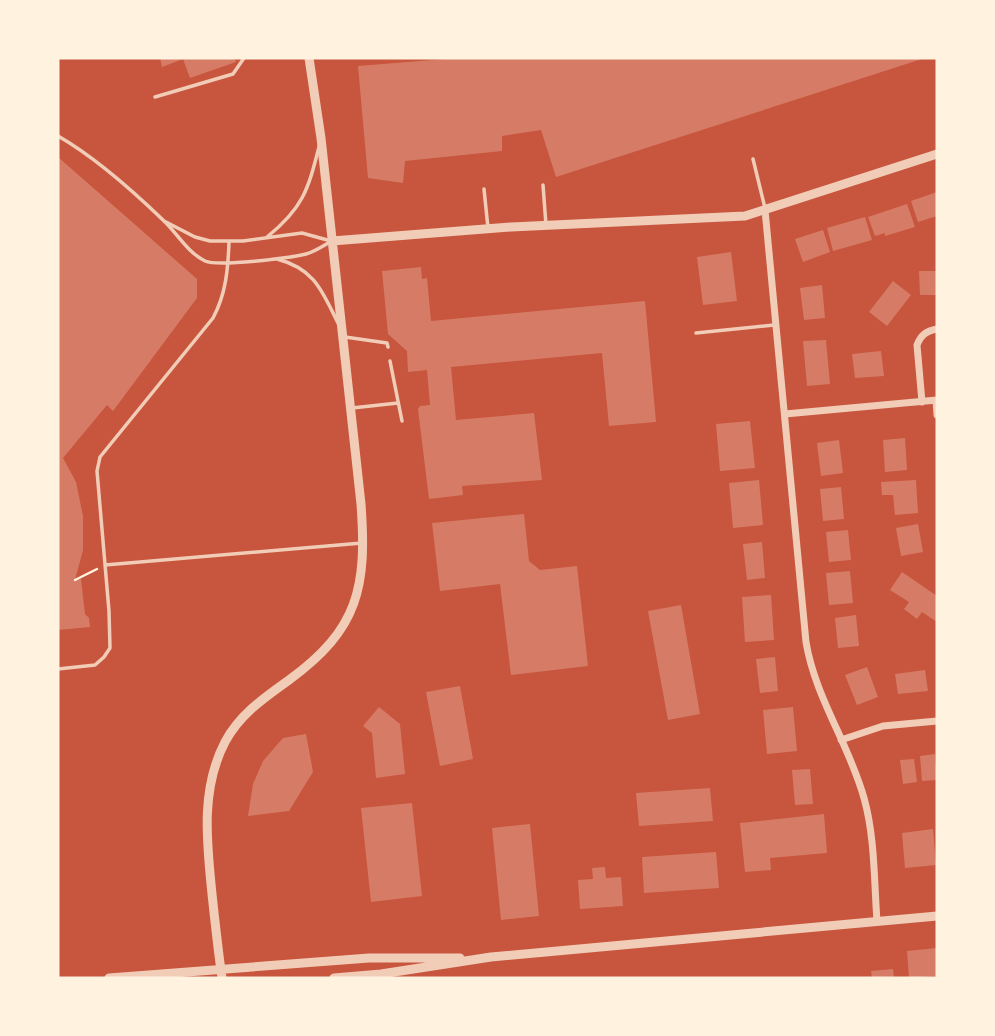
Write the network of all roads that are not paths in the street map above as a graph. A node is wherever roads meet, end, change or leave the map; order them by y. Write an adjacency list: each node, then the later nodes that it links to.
1 (244, 58): 3 (lane)
2 (309, 58): 5 (street)
3 (155, 97)
4 (58, 136): 11 (lane)
5 (321, 138): 14 (lane); 16 (street)
6 (937, 154): 10 (street)
7 (753, 159): 10 (lane)
8 (543, 185): 12 (lane)
9 (484, 189): 13 (lane)
10 (765, 210): 12 (street); 19 (street)
11 (164, 221): 15 (lane); 18 (lane)
12 (546, 225): 13 (street)
13 (488, 228): 16 (street)
14 (266, 237): 15 (lane); 16 (lane)
15 (229, 242): 18 (lane)
16 (332, 242): 17 (lane); 22 (street)
17 (271, 258): 18 (lane); 22 (lane)
18 (228, 264): 33 (lane)
19 (776, 325): 21 (lane); 29 (street)
20 (937, 329): 26 (street)
21 (696, 333)
22 (342, 334): 23 (lane); 28 (street)
23 (388, 347)
24 (390, 361): 27 (lane)
25 (936, 400): 26 (street); 30 (street)
26 (922, 402): 29 (street)
27 (398, 403): 28 (lane); 31 (lane)
28 (351, 408): 32 (street)
29 (785, 414): 36 (street)
30 (937, 415)
31 (402, 421)
32 (364, 543): 33 (lane); 40 (street)
33 (105, 565): 34 (lane)
34 (58, 669)
35 (937, 721): 36 (street)
36 (841, 740): 38 (street)
37 (937, 916): 38 (street)
38 (877, 921): 39 (street)
39 (491, 957): 40 (street); 42 (street)
40 (221, 973): 41 (street)
41 (109, 978)
42 (334, 978)

